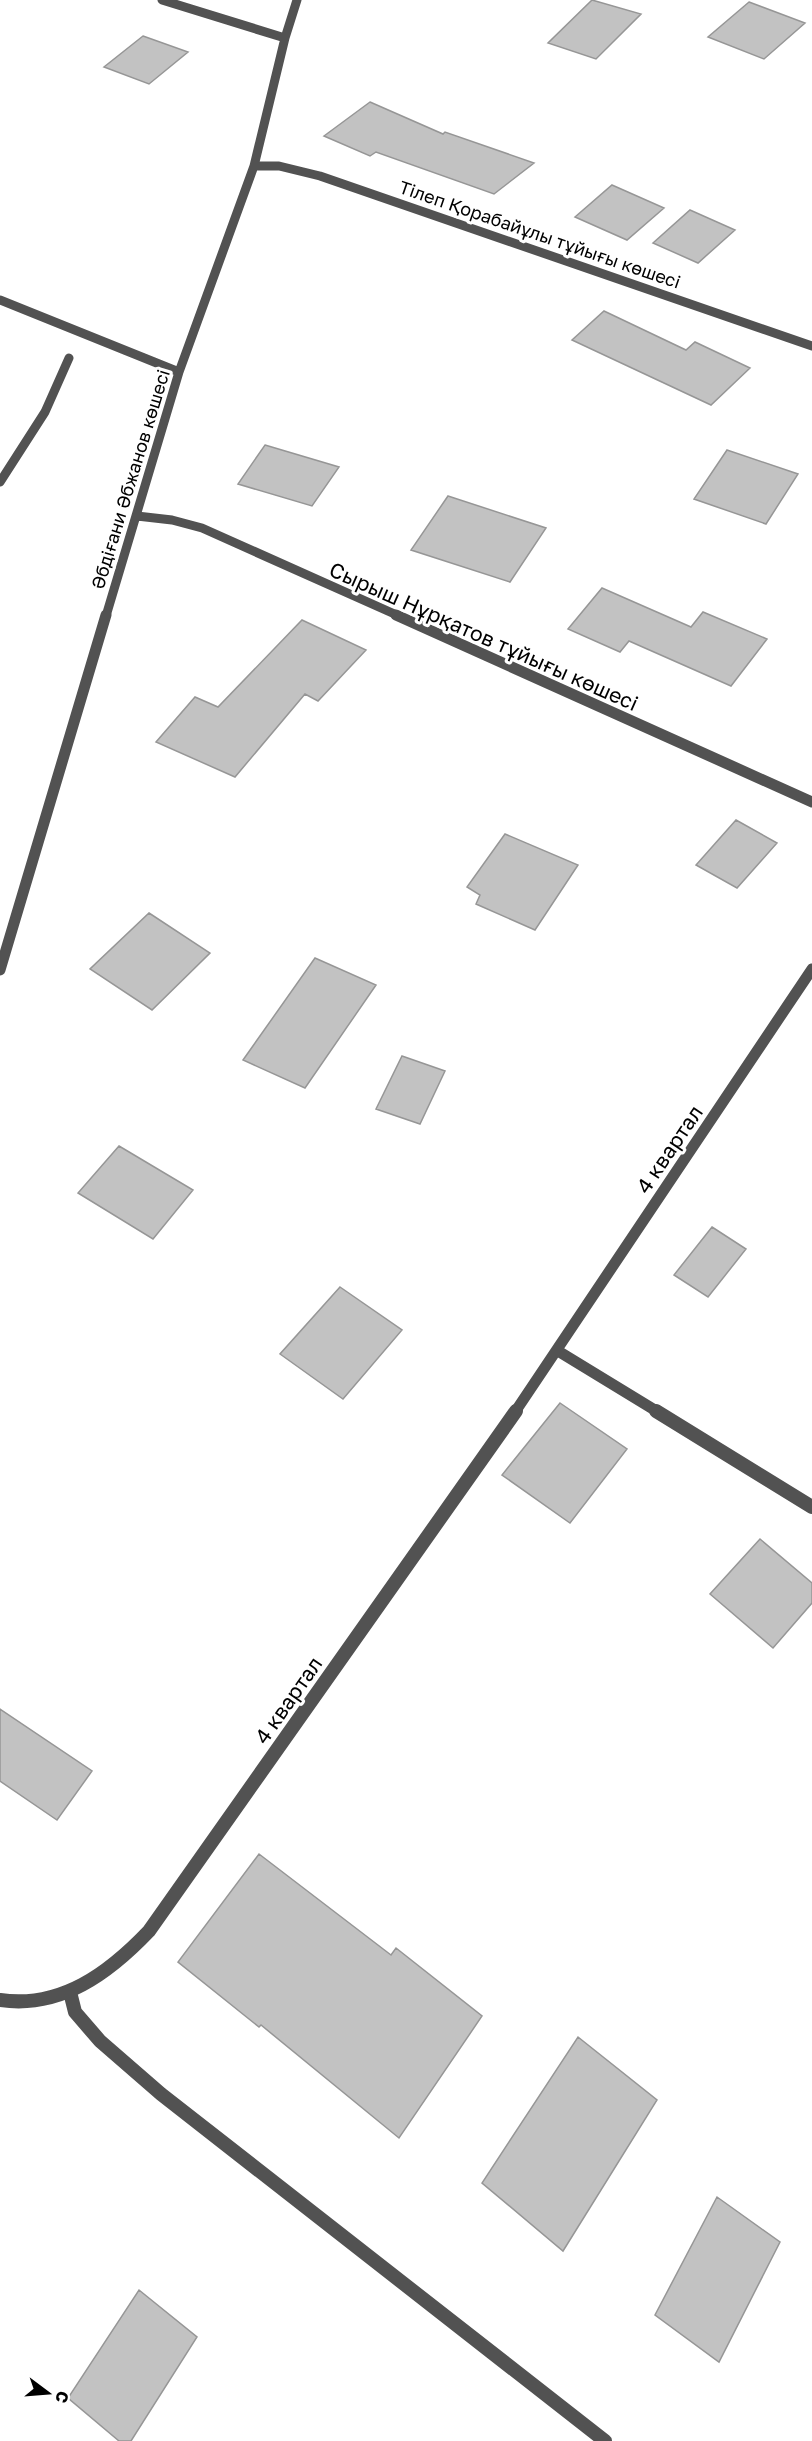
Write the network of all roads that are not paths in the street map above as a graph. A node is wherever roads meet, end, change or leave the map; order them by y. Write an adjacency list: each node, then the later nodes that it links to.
1 (162, 0): 3 (street)
2 (297, 0): 3 (street, Әбдіғани Әбжанов көшесі)
3 (285, 38): 4 (street, Әбдіғани Әбжанов көшесі)
4 (254, 166): 6 (street, Тілеп Қорабайұлы тұйығы көшесі); 8 (street, Әбдіғани Әбжанов көшесі)
5 (0, 300): 8 (street)
6 (812, 346)
7 (69, 358): 9 (street)
8 (179, 372): 10 (street, Әбдіғани Әбжанов көшесі)
9 (0, 482)
10 (137, 516): 11 (street, Сырыш Нұрқатов тұйығы көшесі); 13 (street, Әбдіғани Әбжанов көшесі)
11 (812, 802)
12 (812, 969): 14 (street, 4 квартал)
13 (0, 970)
14 (558, 1351): 15 (street); 16 (street, 4 квартал)
15 (812, 1507)
16 (70, 1992): 17 (street, 4 квартал); 18 (street)
17 (0, 2000)
18 (605, 2441)

